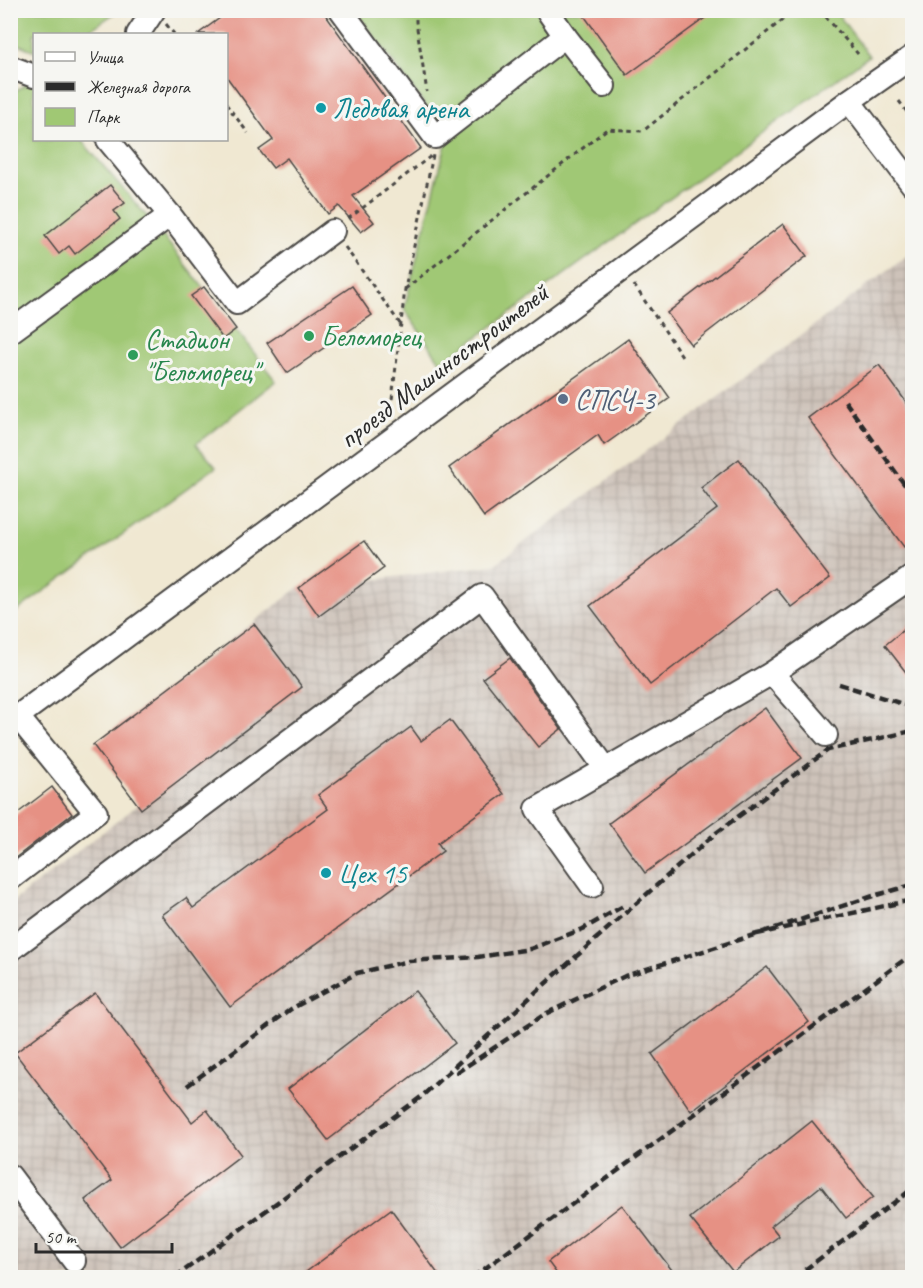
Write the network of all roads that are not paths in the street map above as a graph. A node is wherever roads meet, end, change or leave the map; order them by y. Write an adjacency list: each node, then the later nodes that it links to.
1 (154, 10): 4 (street)
2 (341, 10): 5 (street)
3 (547, 10): 5 (street)
4 (139, 33)
5 (565, 36): 9 (street)
6 (912, 57): 10 (street, проезд Машиностроителей)
7 (10, 68): 8 (street)
8 (33, 76)
9 (604, 86)
10 (849, 101): 12 (street); 18 (street, проезд Машиностроителей)
11 (109, 141): 13 (street)
12 (912, 184)
13 (170, 215): 14 (street); 15 (street)
14 (333, 231)
15 (10, 332)
16 (912, 577): 17 (street)
17 (772, 672): 19 (street); 20 (street)
18 (14, 719): 21 (street)
19 (826, 735)
20 (606, 769): 22 (street); 23 (street)
21 (10, 879)
22 (592, 886)
23 (10, 950)
24 (10, 1176): 25 (street)
25 (74, 1261)

